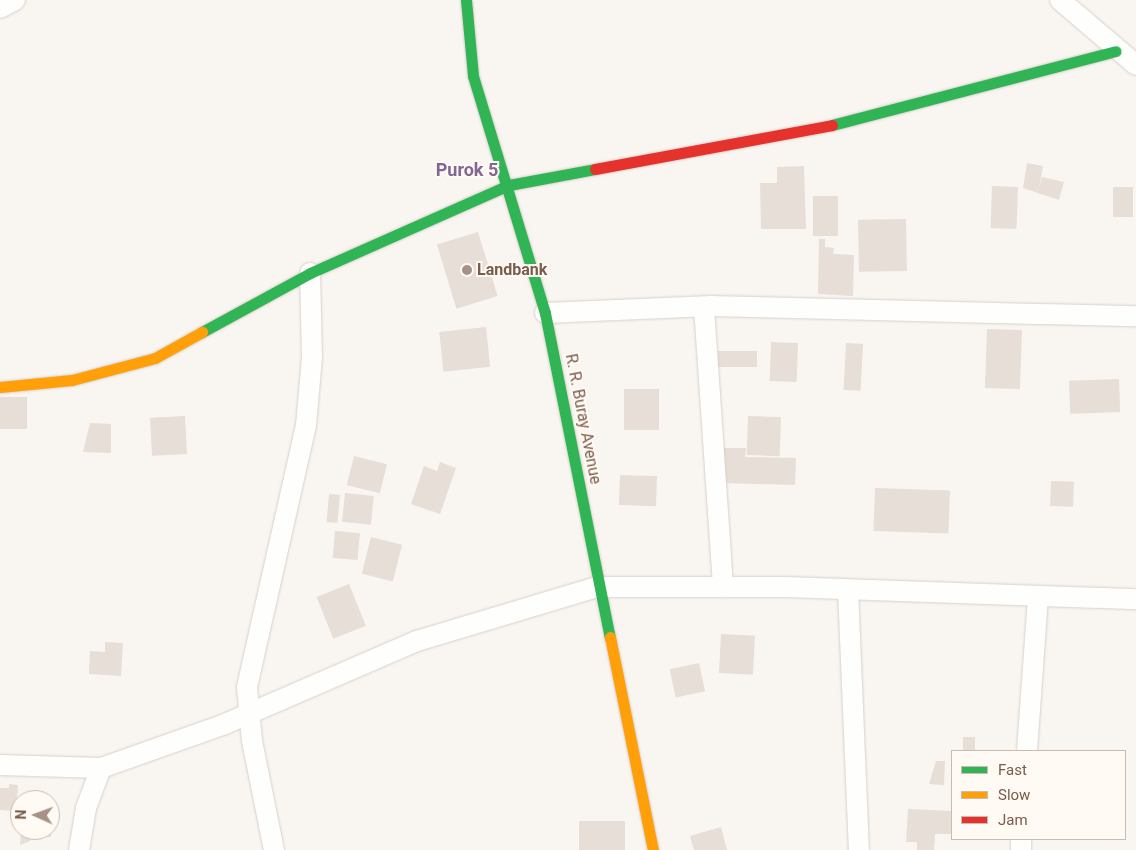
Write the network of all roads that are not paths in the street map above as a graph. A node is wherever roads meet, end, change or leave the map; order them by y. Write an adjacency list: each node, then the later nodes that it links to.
1 (15, 0): 4 (street)
2 (466, 0): 7 (street, R. R. Buray Avenue)
3 (1060, 0): 5 (street)
4 (0, 8)
5 (1116, 51): 6 (street); 7 (street)
6 (1136, 65)
7 (509, 185): 8 (street); 10 (street, R. R. Buray Avenue)
8 (310, 273): 12 (street); 18 (street)
9 (704, 306): 10 (street); 11 (street); 14 (street)
10 (545, 313): 13 (street, R. R. Buray Avenue)
11 (1136, 316)
12 (0, 387)
13 (597, 587): 14 (street); 18 (street); 24 (street, R. R. Buray Avenue)
14 (723, 587): 15 (street)
15 (848, 590): 16 (street); 25 (street)
16 (1038, 596): 17 (street); 19 (street)
17 (1136, 599)
18 (248, 712): 21 (street); 23 (street)
19 (1027, 750)
20 (0, 765): 21 (street)
21 (101, 768): 22 (street)
22 (79, 850)
23 (274, 850)
24 (653, 850)
25 (860, 850)

